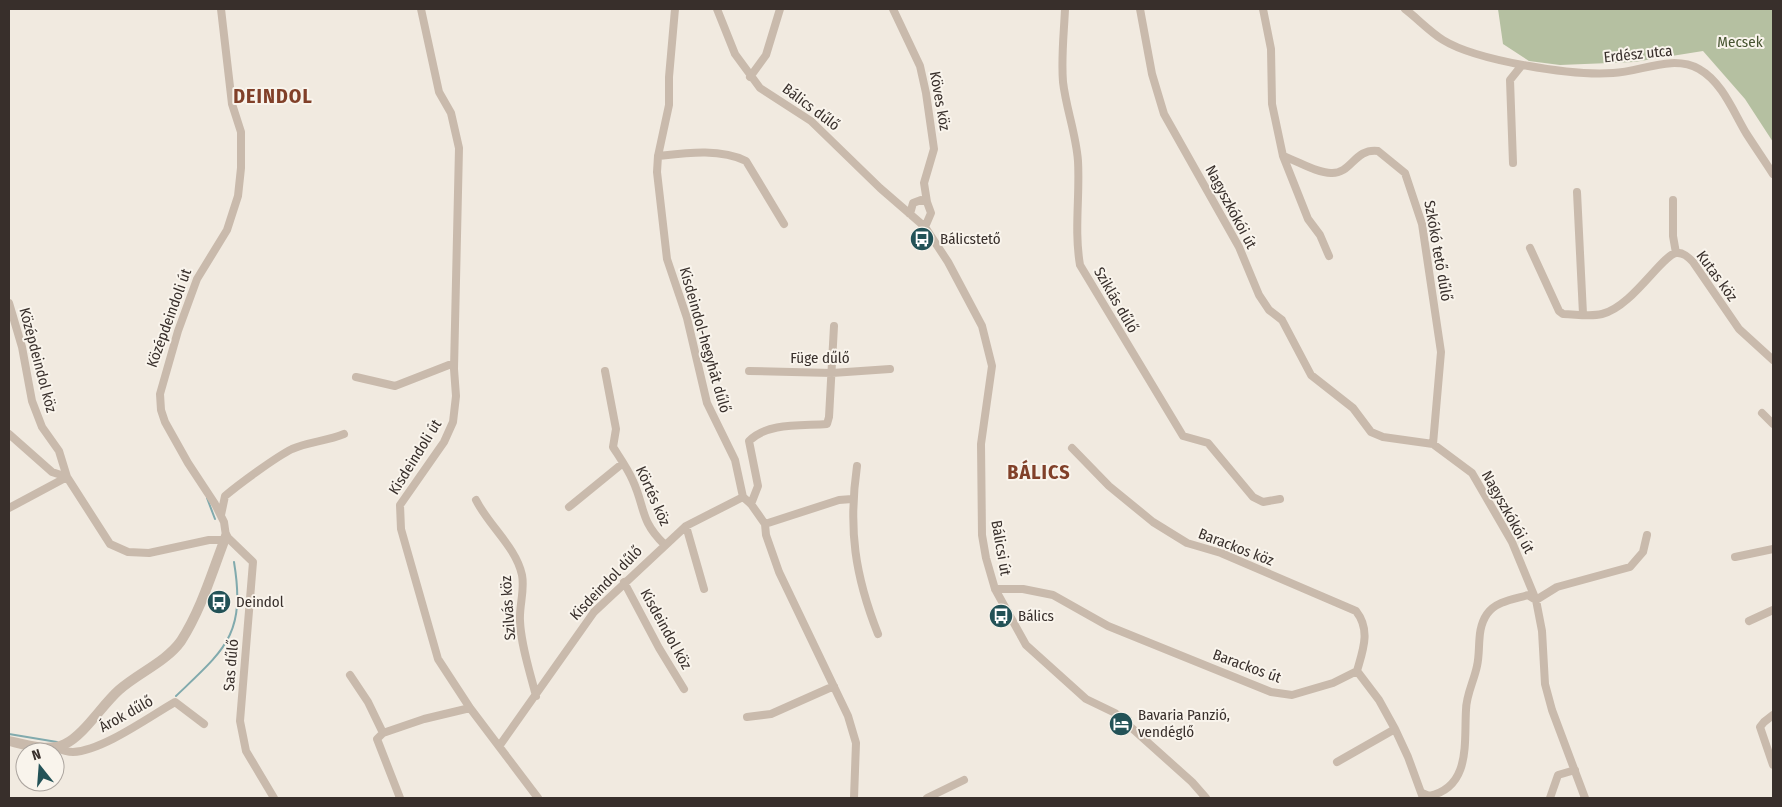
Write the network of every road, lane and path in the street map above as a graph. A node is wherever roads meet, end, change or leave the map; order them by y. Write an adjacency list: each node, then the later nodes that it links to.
1 (220, 9): 52 (street, Középdeindoli út)
2 (421, 9): 30 (street, Kisdeindoli út)
3 (675, 9): 13 (street, Kisdeindol-hegyhát dűlő)
4 (717, 9): 12 (street, Bálics dűlő)
5 (780, 9): 12 (street)
6 (893, 9): 19 (street, Köves köz)
7 (1065, 9): 48 (street, Sziklás dűlő)
8 (1140, 9): 40 (street, Nagyszkókói út)
9 (1263, 9): 14 (street)
10 (1405, 9): 11 (street, Erdész utca)
11 (1522, 65): 15 (street); 16 (street, Erdész utca)
12 (750, 77): 20 (street, Bálics dűlő)
13 (658, 156): 21 (street); 45 (street, Kisdeindol-hegyhát dűlő)
14 (1283, 156): 25 (street); 40 (street, Szkókó tető dűlő)
15 (1513, 163)
16 (1773, 174)
17 (1577, 192): 27 (street)
18 (1673, 200): 24 (street)
19 (927, 202): 20 (street); 22 (street)
20 (910, 214): 22 (street, Bálicsi út)
21 (784, 224)
22 (925, 226): 62 (street, Bálicsi út)
23 (1530, 248): 27 (street, Kutas köz)
24 (1676, 253): 27 (street, Kutas köz); 29 (street, Kutas köz)
25 (1329, 256)
26 (9, 303): 44 (street, Középdeindol köz)
27 (1582, 314)
28 (834, 326): 34 (street)
29 (1773, 360)
30 (454, 363): 35 (street); 72 (street, Kisdeindoli út)
31 (890, 370): 34 (street, Füge dűlő)
32 (605, 371): 42 (street, Körtés köz)
33 (750, 371): 34 (street, Füge dűlő)
34 (832, 373): 49 (street)
35 (356, 377)
36 (1762, 414): 37 (street)
37 (1773, 424)
38 (9, 434): 44 (street)
39 (344, 434): 52 (street)
40 (1433, 444): 63 (street, Nagyszkókói út)
41 (1072, 448): 67 (street, Barackos köz)
42 (623, 463): 50 (street); 57 (street, Körtés köz)
43 (857, 466): 46 (street)
44 (67, 477): 51 (street); 56 (street, Középdeindol köz)
45 (743, 497): 49 (street); 54 (street, Kisdeindol dűlő)
46 (852, 499): 53 (street); 66 (street)
47 (476, 500): 71 (street, Szilvás köz)
48 (1280, 500)
49 (751, 504): 53 (street)
50 (569, 507)
51 (9, 508)
52 (220, 517): 56 (street, Középdeindoli út)
53 (765, 524): 69 (street)
54 (686, 526): 57 (street, Kisdeindol dűlő); 61 (street)
55 (1647, 535): 63 (street)
56 (225, 538): 78 (street); 86 (street, Sas dűlő)
57 (664, 544): 60 (street, Kisdeindol dűlő)
58 (1773, 549): 59 (street)
59 (1735, 557)
60 (624, 582): 70 (street, Kisdeindol köz); 71 (street, Kisdeindol dűlő)
61 (704, 589)
62 (995, 589): 67 (street, Barackos út); 91 (street, Bálicsi út)
63 (1536, 600): 83 (street, Nagyszkókói út); 85 (street)
64 (1773, 610): 65 (street)
65 (1749, 621)
66 (878, 634)
67 (1357, 671): 76 (street)
68 (350, 674): 77 (street)
69 (834, 686): 74 (street); 89 (street)
70 (684, 689)
71 (536, 696): 79 (street, Kisdeindol dűlő)
72 (470, 708): 77 (street); 79 (street, Kisdeindoli út)
73 (1773, 715): 82 (street)
74 (747, 717)
75 (204, 724): 80 (street, Árok dűlő)
76 (1394, 729): 81 (street); 85 (street)
77 (383, 733): 87 (street)
78 (65, 743)
79 (500, 745): 88 (street, Kisdeindoli út)
80 (65, 750)
81 (1337, 762)
82 (1773, 765)
83 (1575, 770): 92 (street); 93 (street, Nagyszkókói út)
84 (964, 780): 90 (street)
85 (1422, 795)
86 (274, 798)
87 (400, 798)
88 (538, 798)
89 (854, 798)
90 (927, 798)
91 (1206, 798)
92 (1550, 798)
93 (1585, 798)

